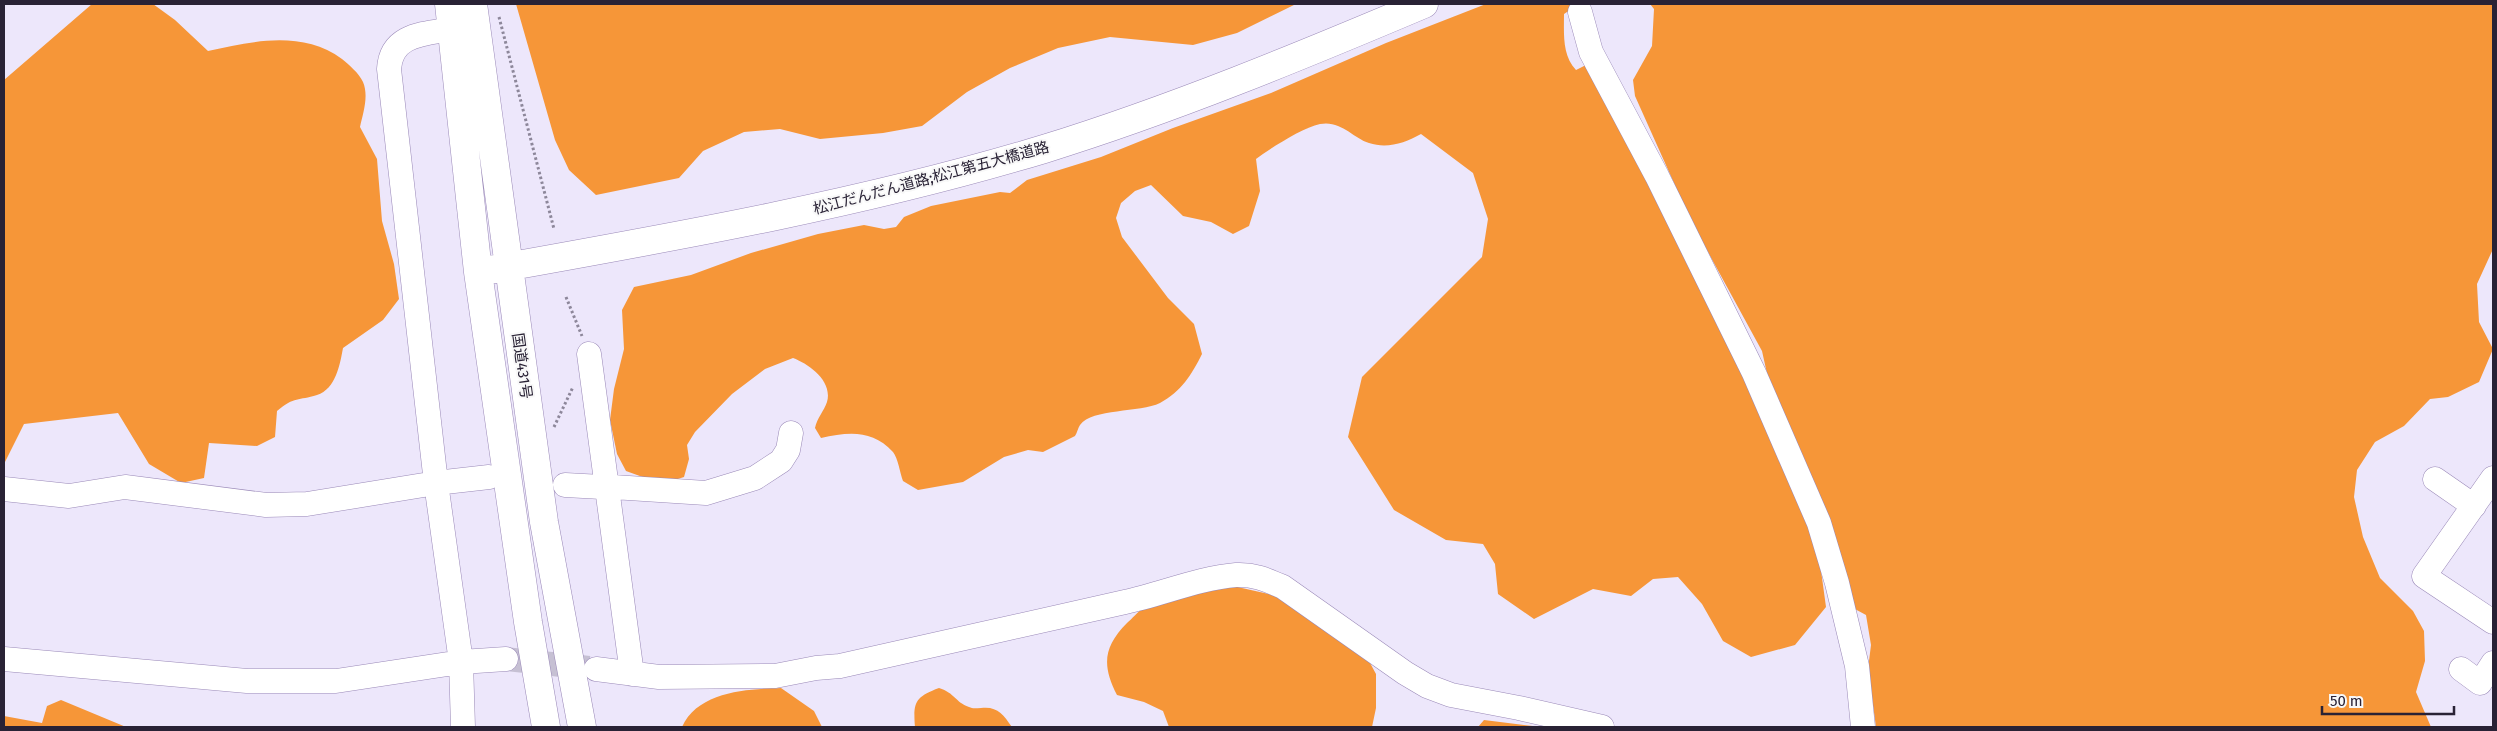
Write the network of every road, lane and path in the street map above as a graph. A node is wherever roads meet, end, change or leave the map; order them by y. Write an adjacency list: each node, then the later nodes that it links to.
1 (1424, 4): 6 (highway, 松江だんだん道路;松江第五大橋道路)
2 (485, 8): 5 (path); 6 (highway, 国道431号)
3 (1580, 12): 30 (street)
4 (450, 16): 7 (highway, 国道431号); 13 (street)
5 (554, 229)
6 (508, 267): 7 (highway, 松江だんだん道路;松江第五大橋道路); 28 (highway, 国道431号)
7 (478, 272): 27 (highway, 国道431号)
8 (589, 354): 24 (street)
9 (791, 433): 14 (street)
10 (489, 477): 13 (street)
11 (2493, 478): 16 (street)
12 (2435, 479): 16 (street)
13 (436, 483): 15 (street); 20 (street)
14 (565, 485)
15 (4, 489)
16 (2474, 506): 17 (street)
17 (2493, 622)
18 (4, 659): 20 (street)
19 (506, 659): 20 (street)
20 (460, 662): 26 (street)
21 (2493, 663): 25 (street)
22 (596, 669): 24 (street)
23 (2461, 669): 25 (street)
24 (632, 674): 29 (street)
25 (2487, 687)
26 (463, 727)
27 (546, 727)
28 (582, 727)
29 (1602, 727)
30 (1863, 727)

